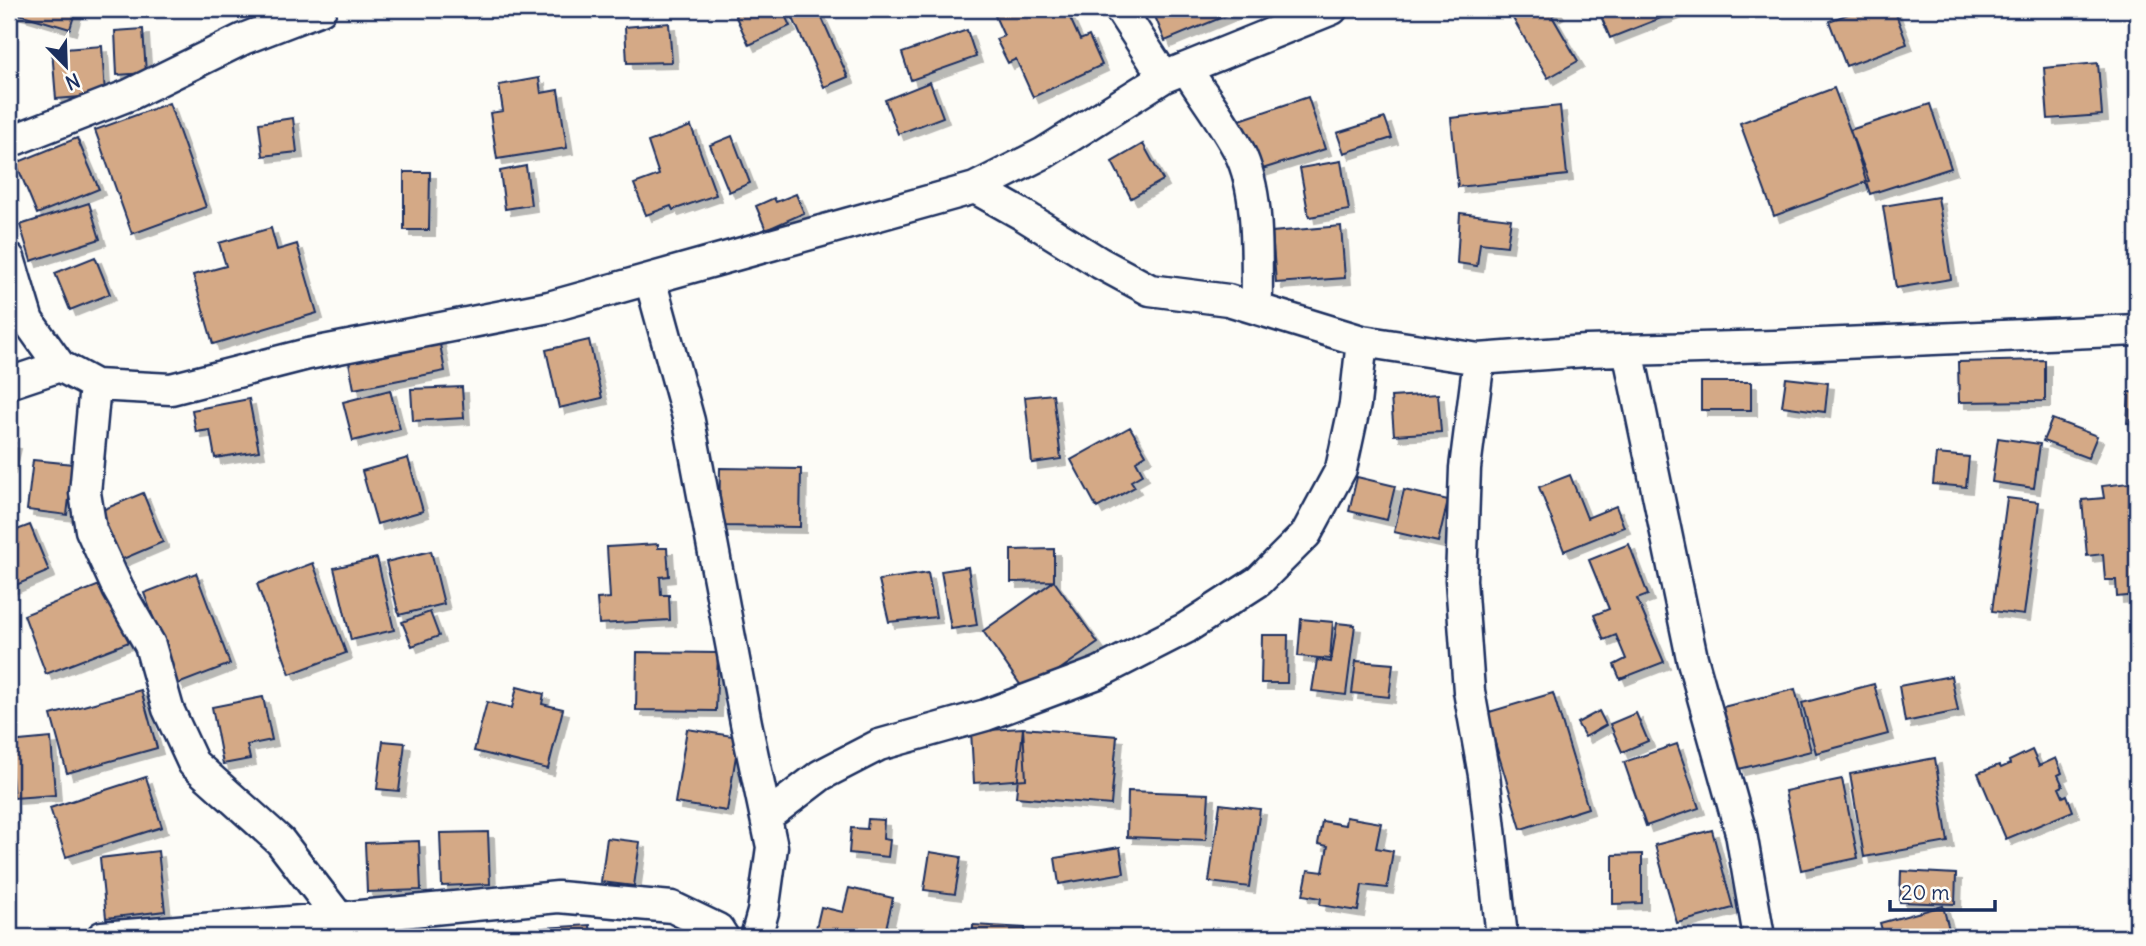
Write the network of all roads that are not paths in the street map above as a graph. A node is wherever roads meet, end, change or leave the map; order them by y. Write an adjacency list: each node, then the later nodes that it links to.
1 (321, 9): 5 (street)
2 (1120, 9): 4 (street)
3 (1332, 9): 4 (street)
4 (1175, 73): 6 (street); 9 (street)
5 (9, 142)
6 (975, 188): 8 (street); 9 (street)
7 (9, 258): 14 (street)
8 (649, 279): 16 (street); 17 (street)
9 (1257, 307): 11 (street)
10 (2137, 330): 12 (street)
11 (1362, 341): 13 (street); 17 (street)
12 (1628, 350): 13 (street); 23 (street)
13 (1479, 359): 22 (street)
14 (60, 366): 15 (street); 16 (street)
15 (9, 383)
16 (95, 386): 18 (street)
17 (766, 817): 21 (street)
18 (339, 918): 19 (street); 20 (street)
19 (102, 937)
20 (723, 937)
21 (756, 937)
22 (1502, 937)
23 (1759, 937)

